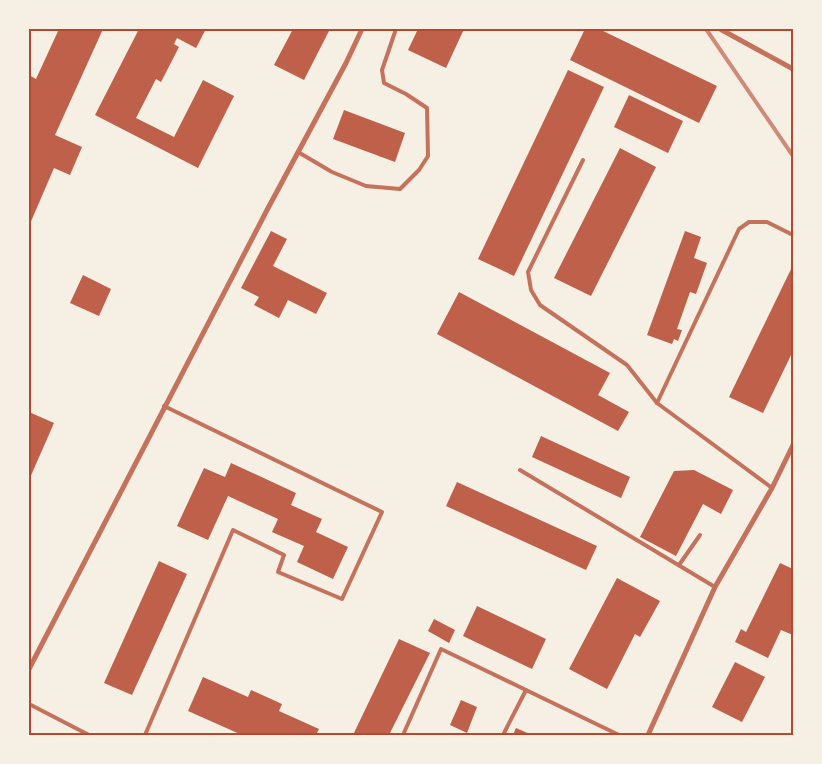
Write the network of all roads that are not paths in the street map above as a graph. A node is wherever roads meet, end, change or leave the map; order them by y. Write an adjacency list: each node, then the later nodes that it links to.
1 (362, 29): 5 (street)
2 (396, 29): 5 (lane)
3 (720, 29): 4 (street)
4 (793, 69)
5 (298, 152): 9 (street)
6 (583, 160): 8 (lane)
7 (793, 235): 8 (lane)
8 (657, 403): 12 (lane)
9 (164, 406): 16 (street); 20 (lane)
10 (793, 445): 12 (street)
11 (520, 470): 14 (lane)
12 (772, 488): 15 (street)
13 (700, 535): 14 (lane)
14 (679, 565): 15 (lane)
15 (715, 587): 24 (street)
16 (29, 668)
17 (526, 690): 21 (lane); 22 (lane); 23 (lane)
18 (29, 704): 19 (lane)
19 (89, 735)
20 (145, 735)
21 (403, 735)
22 (504, 735)
23 (619, 735)
24 (648, 735)

